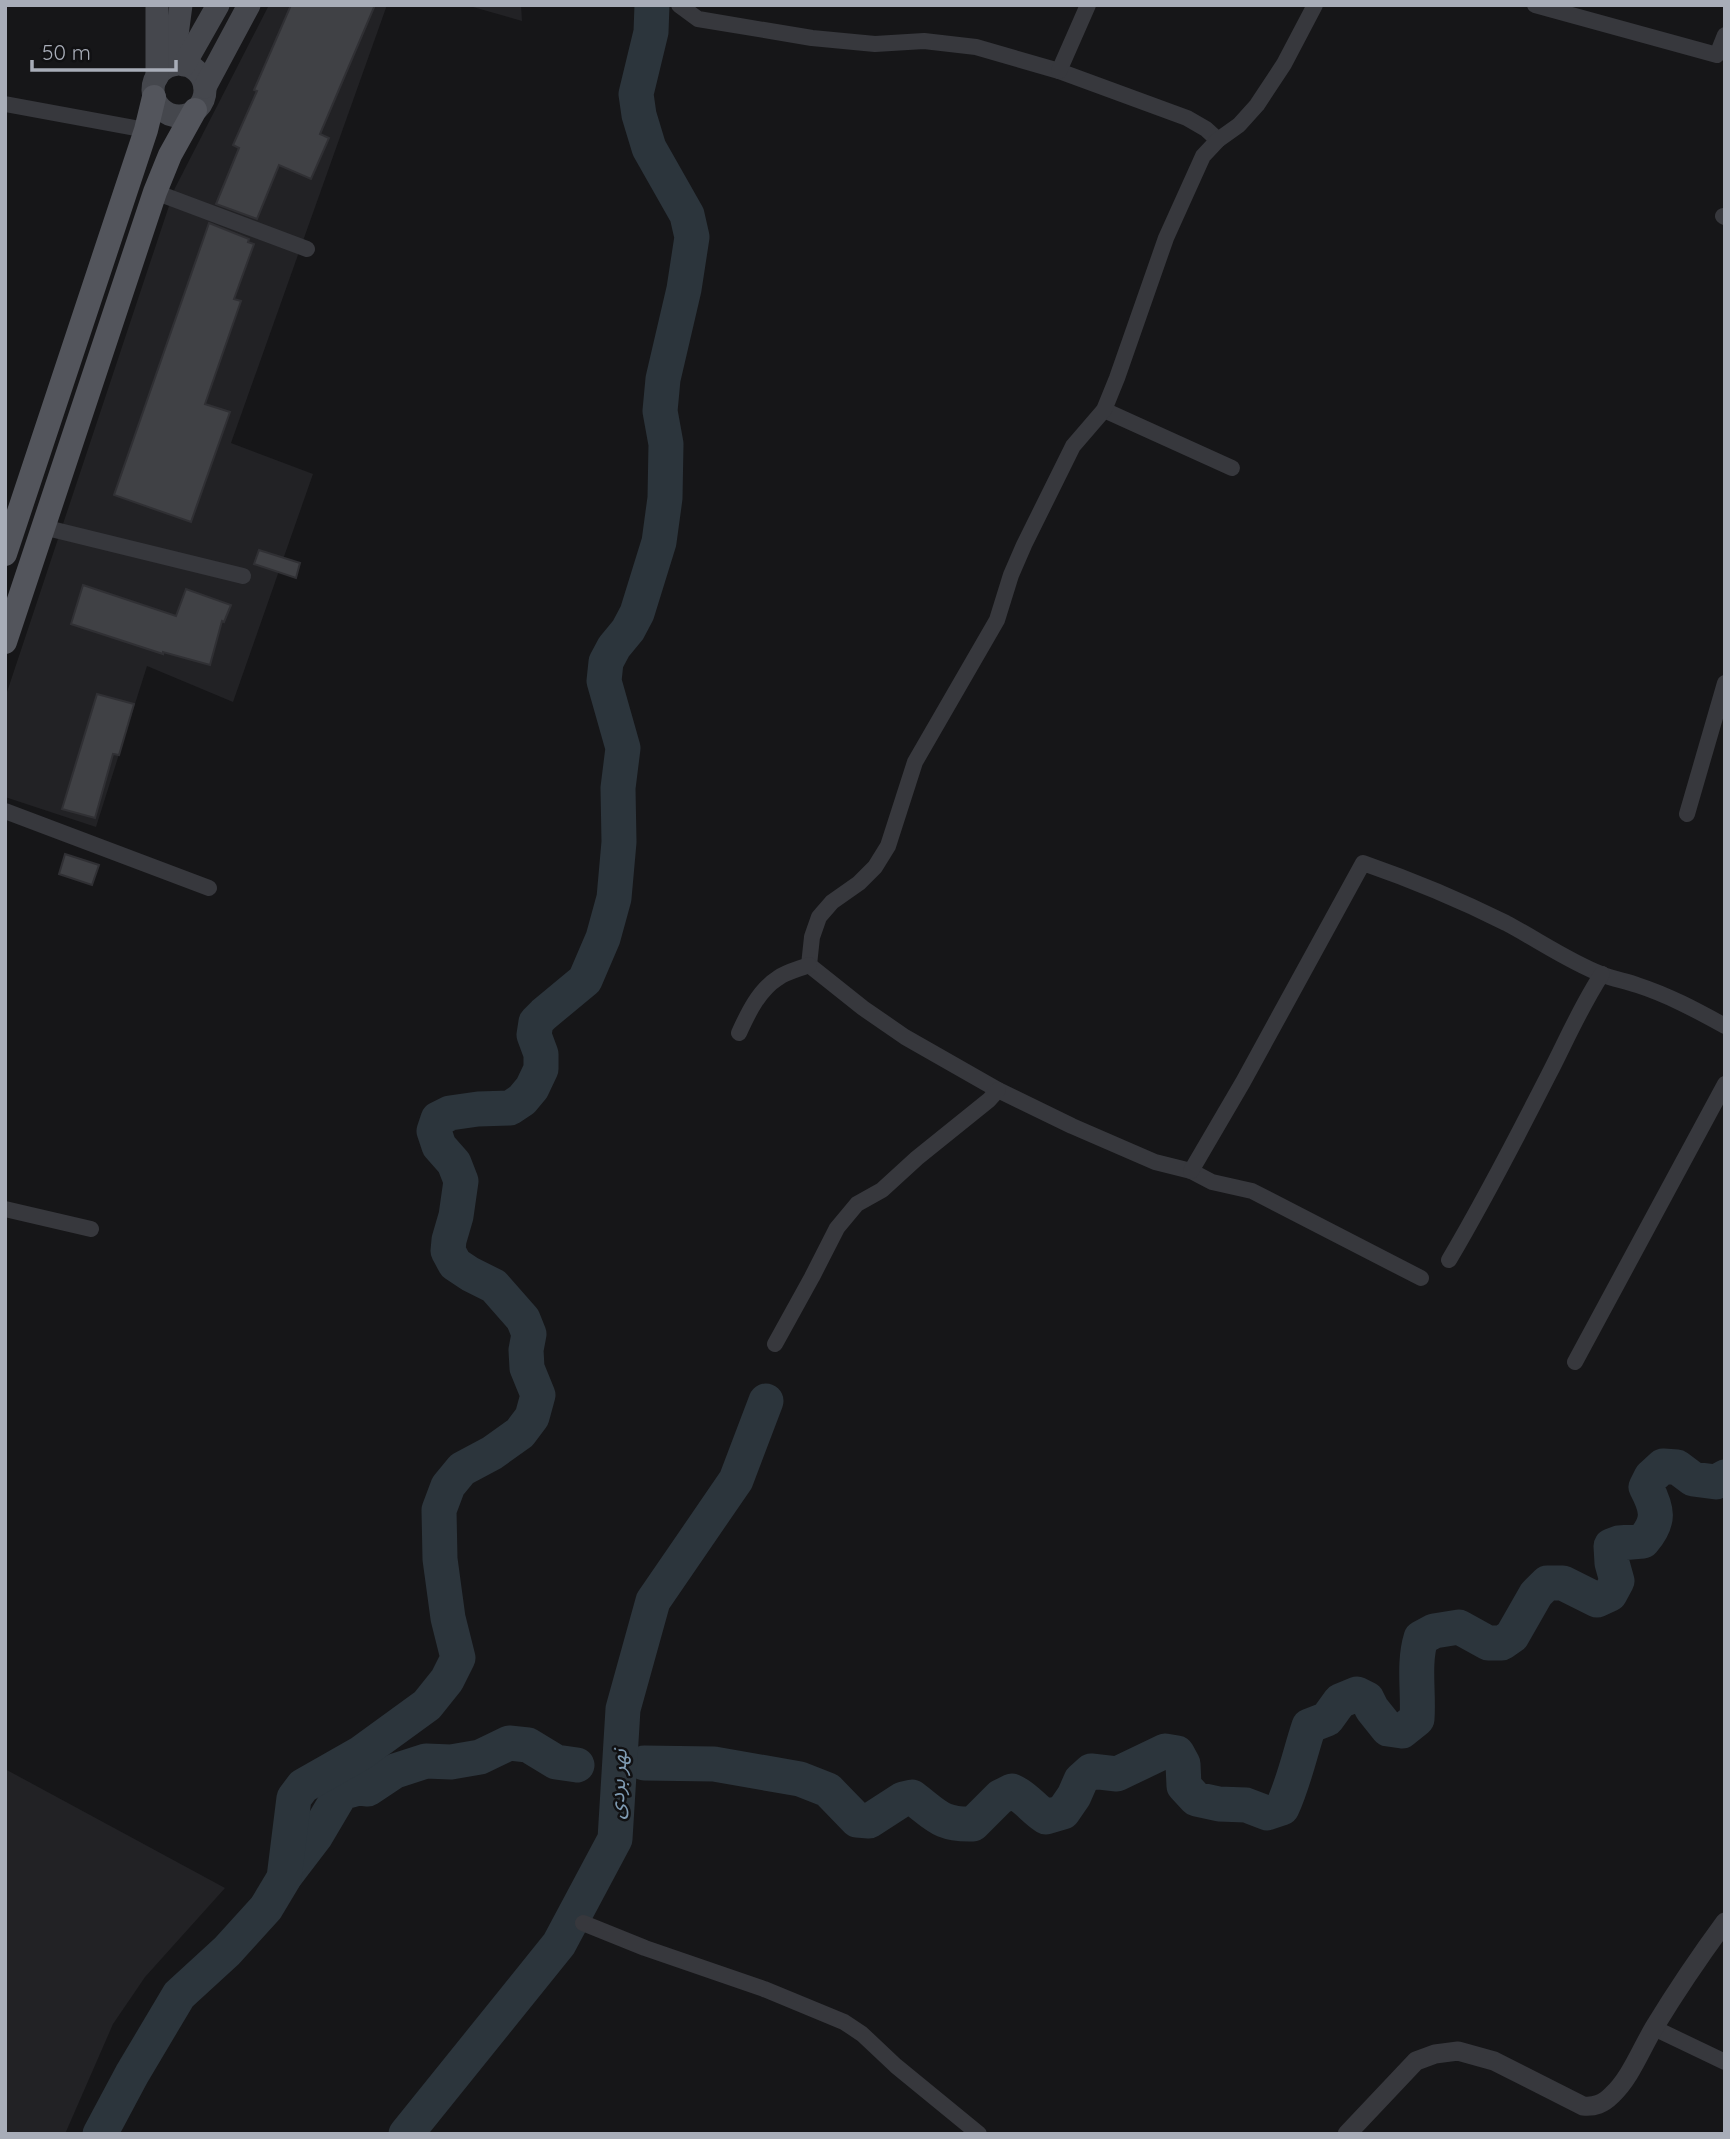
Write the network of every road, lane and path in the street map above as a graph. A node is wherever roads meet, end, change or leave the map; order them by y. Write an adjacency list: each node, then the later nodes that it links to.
1 (158, 5): 11 (main road)
2 (181, 5): 11 (main road)
3 (218, 5): 11 (main road)
4 (249, 5): 12 (main road)
5 (679, 5): 10 (street)
6 (1088, 5): 10 (street)
7 (1314, 5): 16 (street)
8 (1535, 5): 9 (street)
9 (1725, 35)
10 (1059, 71): 16 (street)
11 (167, 76): 12 (main road); 14 (main road); 15 (main road)
12 (205, 87): 14 (main road)
13 (5, 104): 15 (street)
14 (195, 110): 17 (main road)
15 (146, 130): 22 (main road)
16 (1218, 140): 19 (street)
17 (155, 192): 18 (street); 21 (main road)
18 (307, 249)
19 (1104, 410): 20 (street); 29 (street)
20 (1232, 468)
21 (43, 527): 23 (street); 24 (main road)
22 (5, 554)
23 (243, 576)
24 (5, 642)
25 (1725, 683): 27 (street)
26 (5, 811): 28 (street)
27 (1687, 814)
28 (209, 888)
29 (809, 965): 32 (street); 34 (street)
30 (1602, 974): 31 (street); 35 (street); 38 (street)
31 (1725, 1026)
32 (739, 1033)
33 (1725, 1084): 41 (street)
34 (998, 1090): 35 (street); 40 (street)
35 (1191, 1171): 39 (street)
36 (5, 1209): 37 (street)
37 (91, 1229)
38 (1449, 1260)
39 (1420, 1278)
40 (775, 1344)
41 (1575, 1362)
42 (1725, 1922): 44 (street)
43 (583, 1923): 46 (street)
44 (1654, 2028): 45 (street); 47 (street)
45 (1725, 2062)
46 (979, 2134)
47 (1347, 2134)

